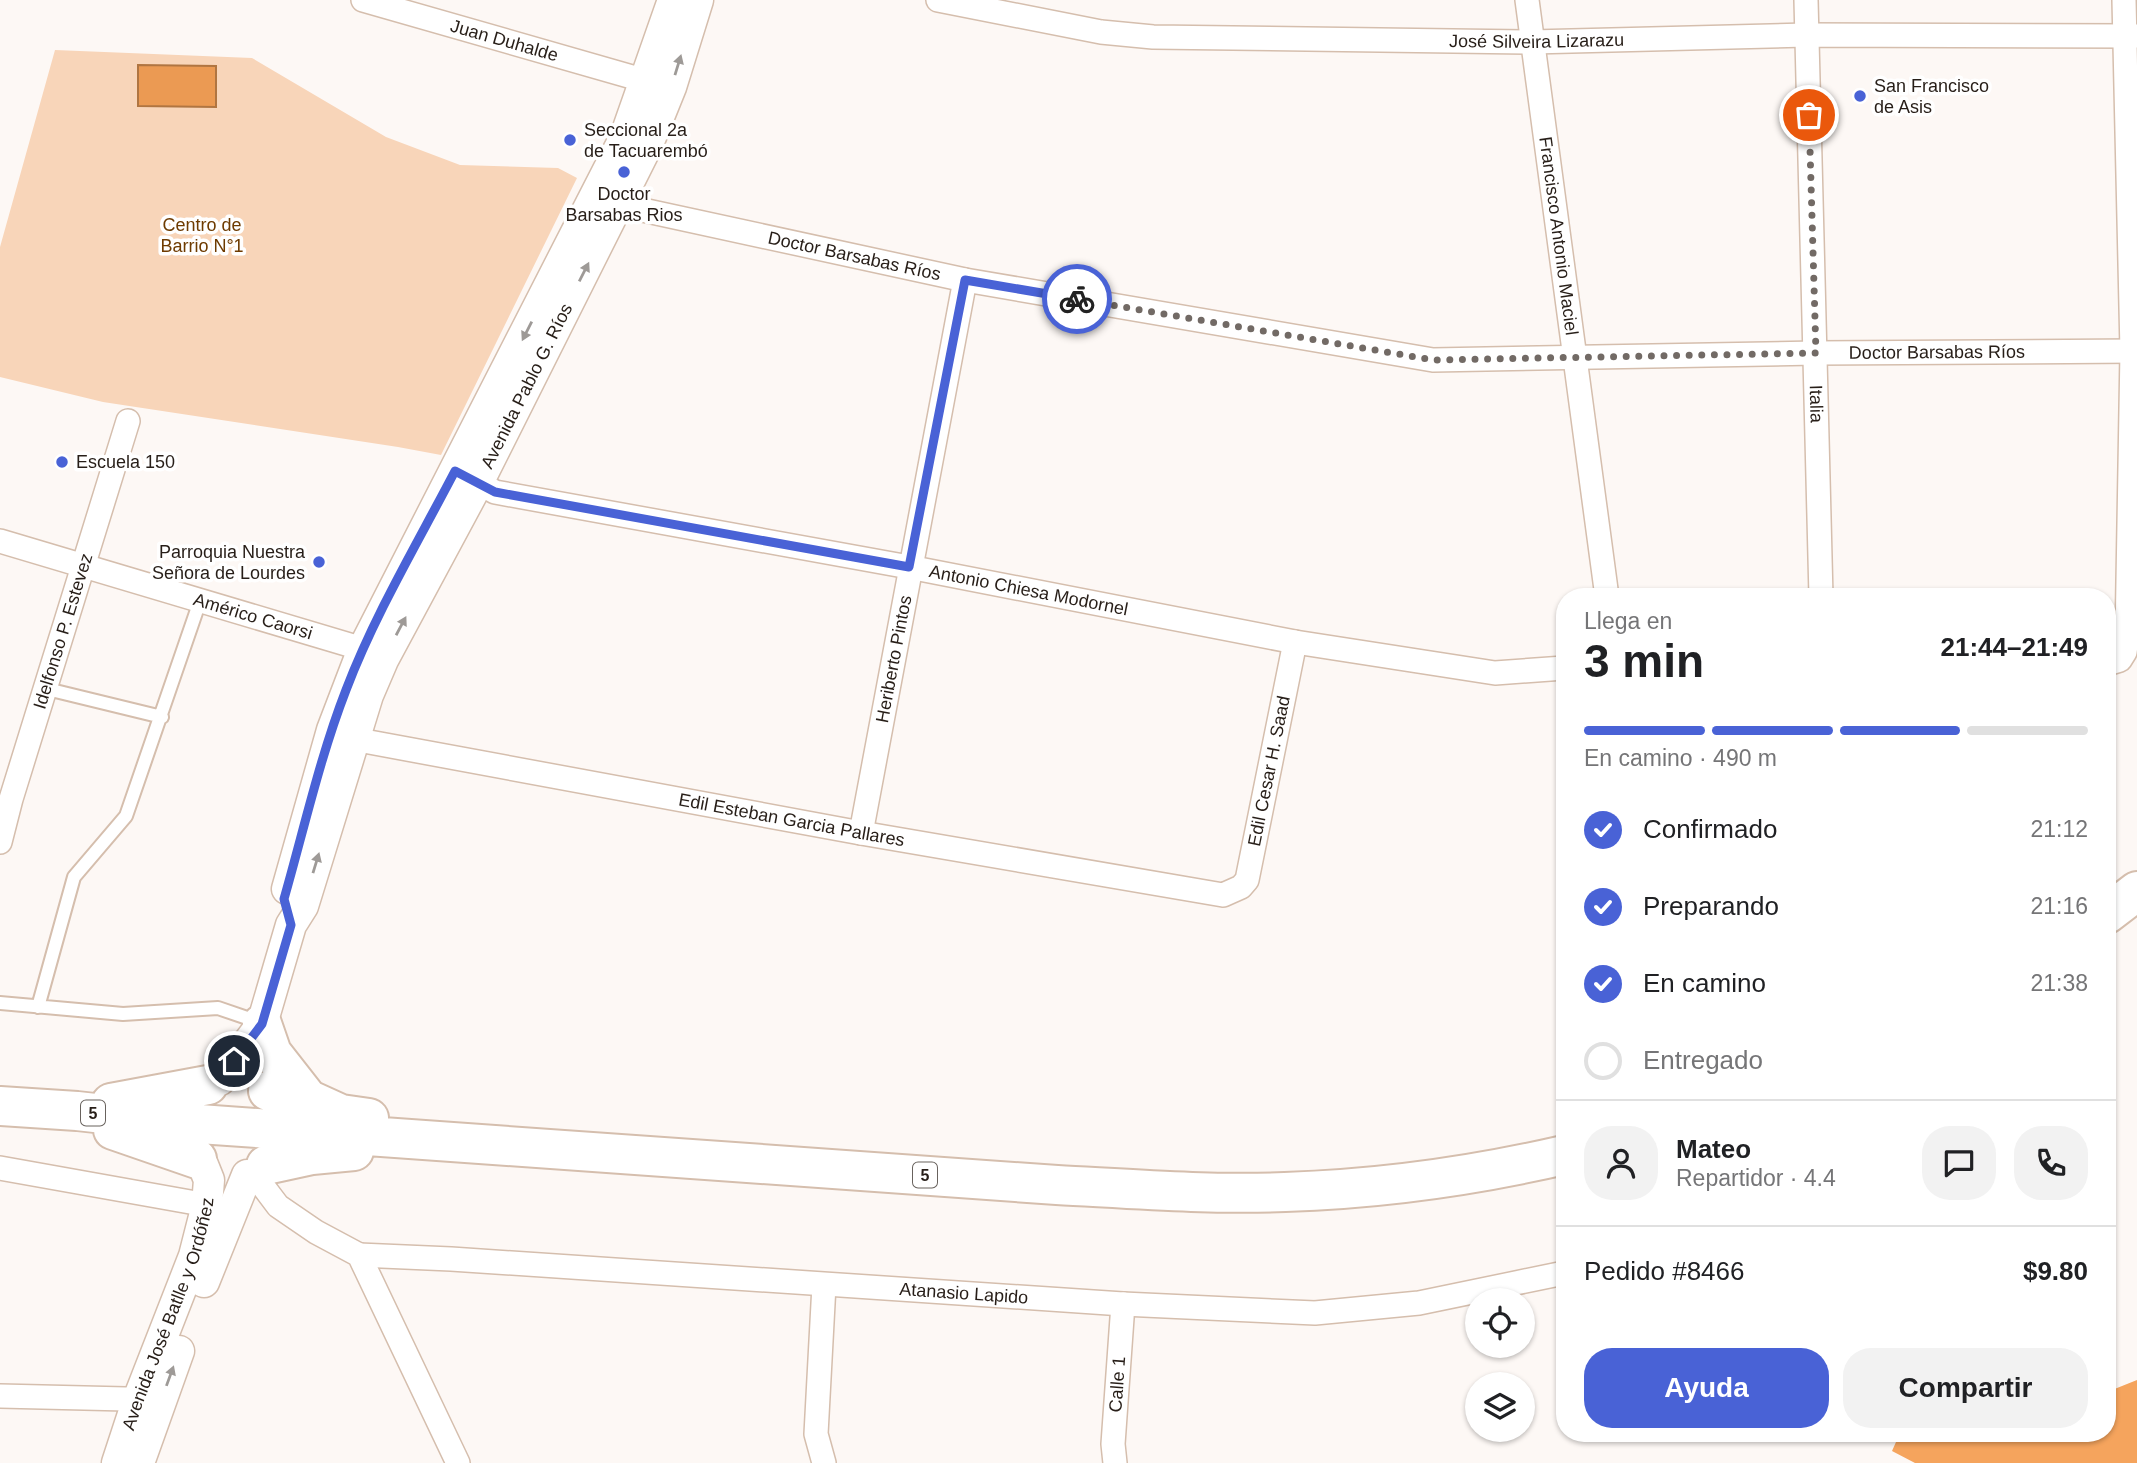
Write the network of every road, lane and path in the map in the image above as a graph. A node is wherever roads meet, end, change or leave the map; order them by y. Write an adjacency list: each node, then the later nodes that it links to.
1 (363, 0): 11 (street, Juan Duhalde)
2 (673, 0): 11 (street, Avenida Pablo G. Ríos)
3 (698, 0): 12 (street, Avenida Pablo G. Ríos, one-way to 3)
4 (938, 0): 10 (street, José Silveira Lizarazu)
5 (1527, 0): 10 (street, Francisco Antonio Maciel)
6 (1806, 0): 8 (street, Italia)
7 (2124, 0): 9 (street)
8 (1806, 35): 9 (street, José Silveira Lizarazu); 10 (street, José Silveira Lizarazu); 15 (street, Italia)
9 (2131, 36): 14 (street)
10 (1532, 42): 16 (street, Francisco Antonio Maciel)
11 (646, 81): 18 (street, Avenida Pablo G. Ríos, one-way to 18)
12 (620, 199): 13 (street, Doctor Barsabas Ríos); 18 (street, Avenida Pablo G. Ríos, one-way to 12)
13 (965, 280): 16 (street, Doctor Barsabas Ríos); 21 (street, Heriberto Pintos)
14 (2134, 351): 15 (street, Doctor Barsabas Ríos); 27 (street)
15 (1816, 353): 16 (street, Doctor Barsabas Ríos); 23 (street, Italia)
16 (1576, 358): 22 (street, Francisco Antonio Maciel)
17 (128, 421): 20 (street, Idelfonso P. Estevez)
18 (467, 477): 21 (street, Antonio Chiesa Modornel); 26 (street, Avenida Pablo G. Ríos)
19 (0, 541): 20 (street, Américo Caorsi)
20 (85, 565): 24 (street, Américo Caorsi); 29 (street, Idelfonso P. Estevez)
21 (909, 567): 25 (street, Antonio Chiesa Modornel); 33 (street, Heriberto Pintos)
22 (1607, 588)
23 (1821, 588)
24 (200, 601): 26 (street, Américo Caorsi); 30 (lane)
25 (1295, 642): 28 (street, Antonio Chiesa Modornel); 36 (street, Edil Cesar H. Saad)
26 (373, 654): 31 (street, Avenida Pablo G. Ríos); 38 (street, Avenida Pablo G. Ríos)
27 (2116, 660)
28 (1556, 669)
29 (47, 689): 30 (lane); 32 (street, Idelfonso P. Estevez)
30 (162, 717): 40 (lane)
31 (353, 739): 33 (street, Edil Esteban Garcia Pallares); 38 (street, Avenida Pablo G. Ríos, one-way to 31)
32 (6, 797): 34 (street, Idelfonso P. Estevez)
33 (861, 832): 36 (street, Edil Esteban Garcia Pallares)
34 (0, 842)
35 (2137, 891): 37 (highway)
36 (1233, 892)
37 (2116, 907)
38 (291, 925): 41 (street, Avenida Pablo G. Ríos)
39 (0, 1003): 40 (lane)
40 (38, 1007): 41 (lane)
41 (262, 1024): 42 (street, Avenida Pablo G. Ríos); 43 (street, Avenida Pablo G. Ríos); 44 (highway)
42 (214, 1082): 43 (street); 46 (highway); 47 (street, Avenida Pablo G. Ríos)
43 (268, 1091): 44 (highway); 48 (street, Avenida Pablo G. Ríos)
44 (308, 1099): 49 (highway)
45 (0, 1106): 46 (highway, 5)
46 (77, 1111): 47 (highway, 5); 51 (highway)
47 (185, 1123): 48 (highway, 5); 51 (street, Avenida José Batlle y Ordóñez)
48 (283, 1129): 49 (highway, 5); 53 (street, Avenida José Batlle y Ordóñez)
49 (434, 1140): 50 (highway, 5); 53 (highway)
50 (1556, 1157)
51 (200, 1162): 53 (street); 54 (street, Avenida José Batlle y Ordóñez)
52 (0, 1168): 54 (street)
53 (255, 1171): 55 (street); 56 (street, Avenida José Batlle y Ordóñez)
54 (207, 1205): 56 (street, Avenida José Batlle y Ordóñez)
55 (359, 1255): 58 (street, Atanasio Lapido); 64 (street)
56 (203, 1259): 61 (street, Avenida José Batlle y Ordóñez)
57 (1556, 1275): 59 (street, Atanasio Lapido)
58 (824, 1285): 59 (street, Atanasio Lapido); 65 (street)
59 (1123, 1304): 66 (street, Calle 1)
60 (0, 1396): 61 (street)
61 (147, 1406): 62 (street, Avenida José Batlle y Ordóñez); 63 (street, Avenida José Batlle y Ordóñez)
62 (117, 1463)
63 (139, 1463)
64 (458, 1463)
65 (824, 1463)
66 (1115, 1463)

